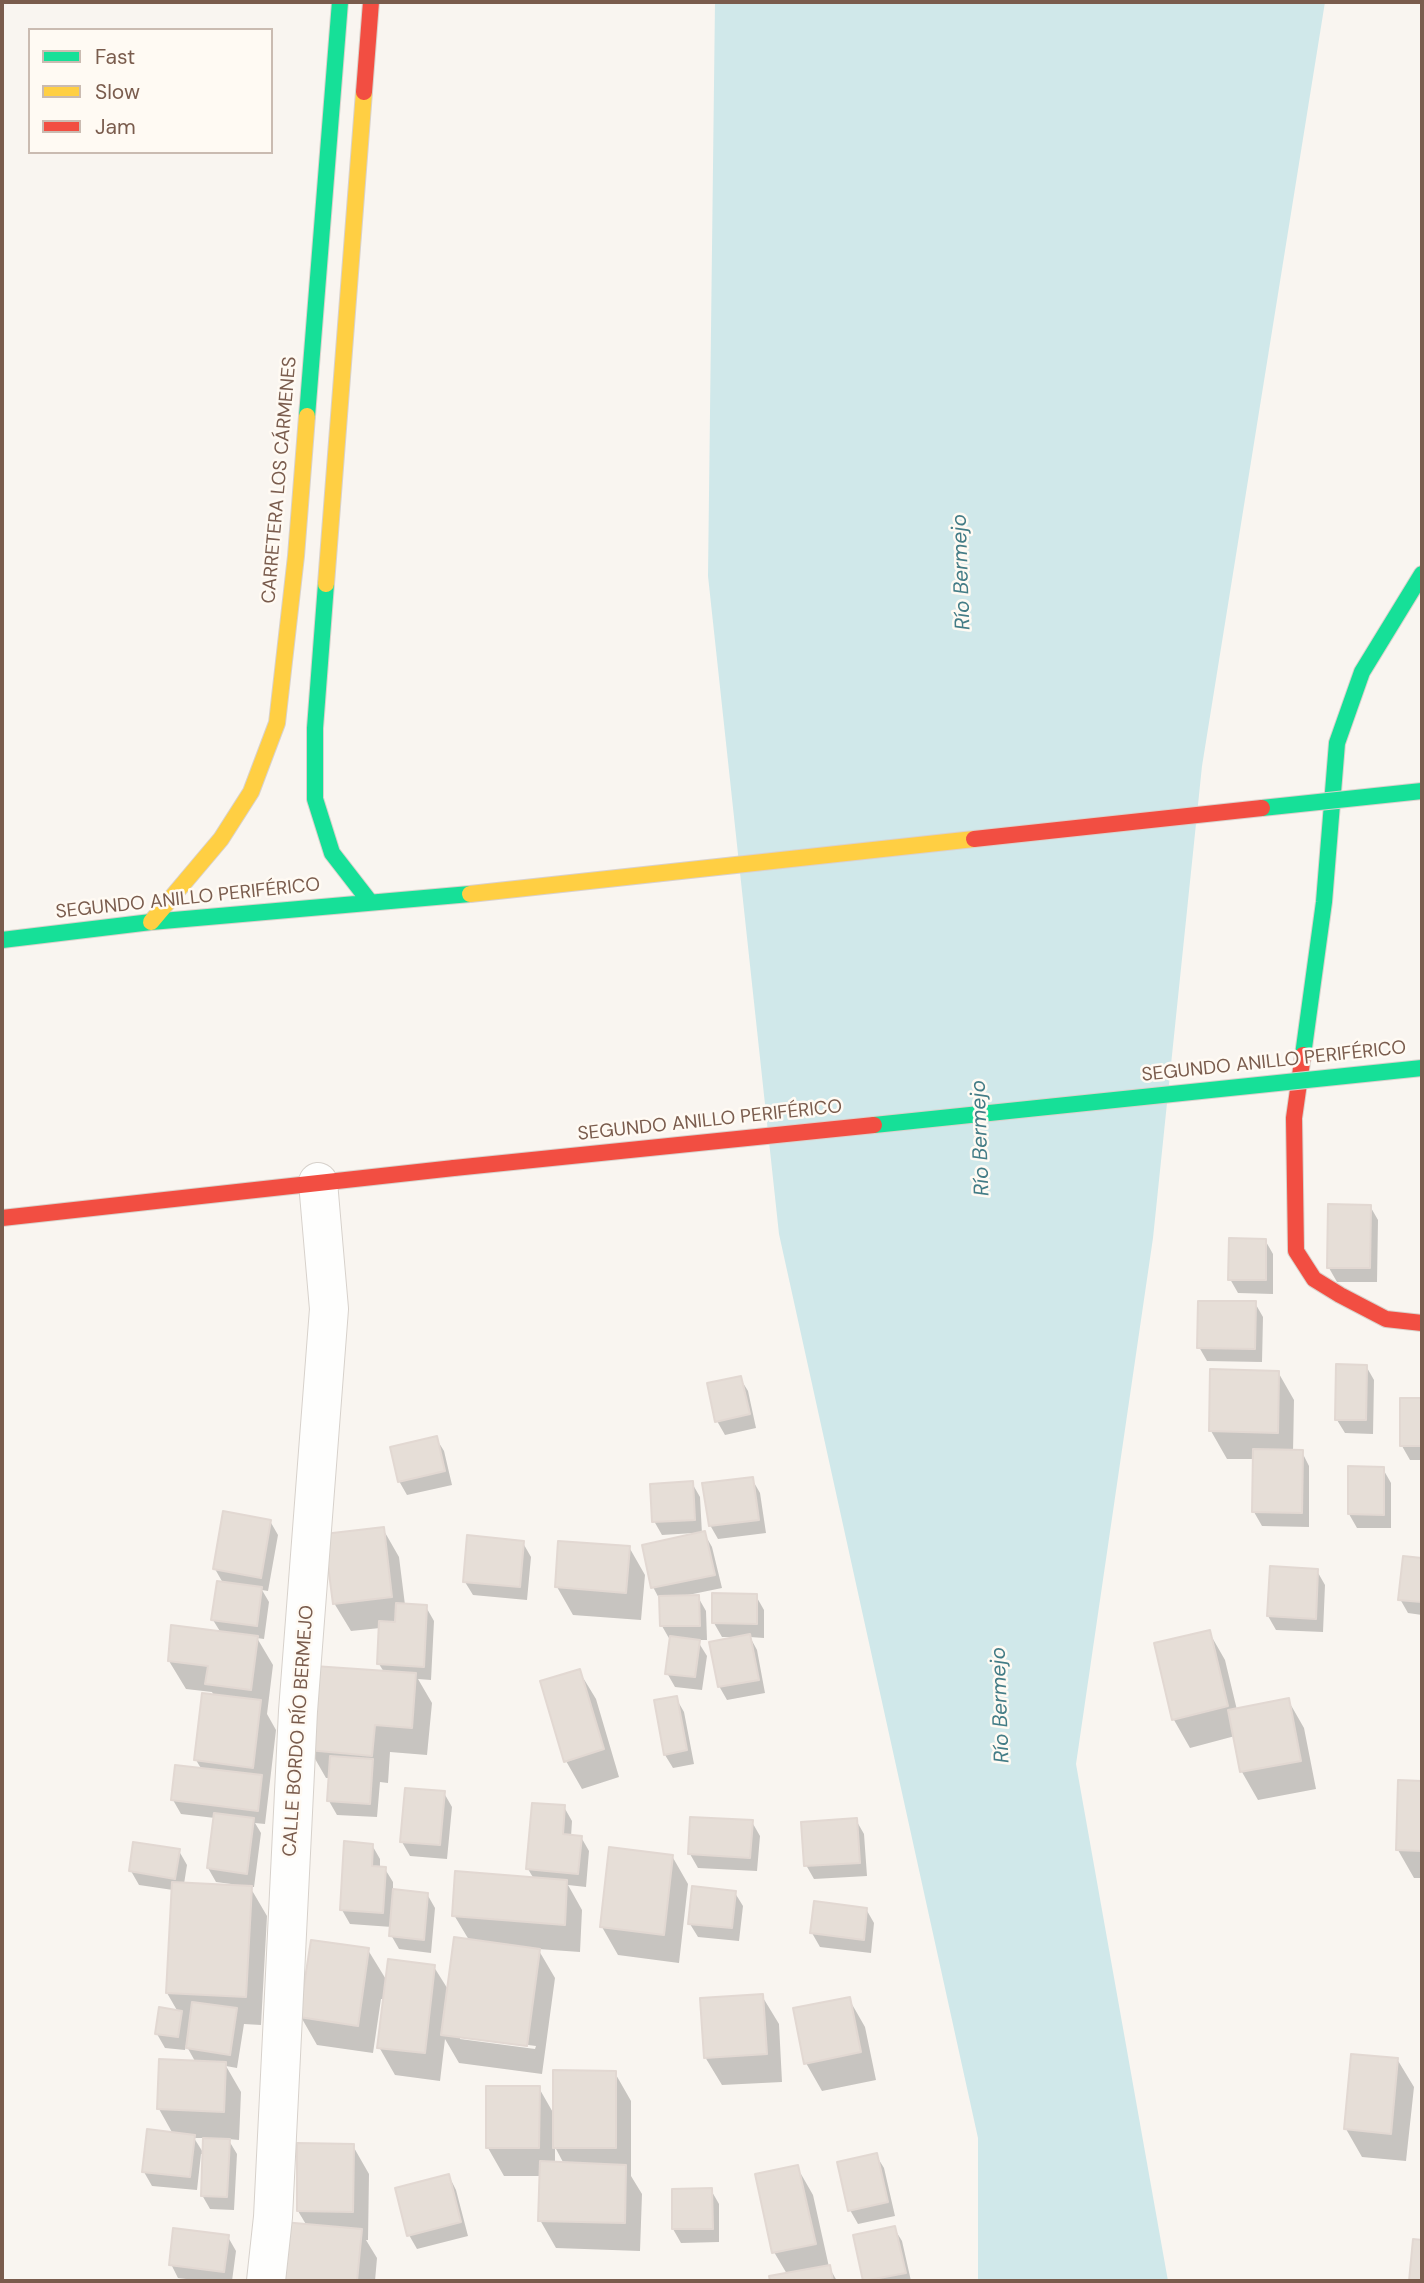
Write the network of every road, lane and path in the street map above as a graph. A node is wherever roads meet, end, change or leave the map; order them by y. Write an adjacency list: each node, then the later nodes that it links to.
1 (340, 2): 6 (main road, CARRETERA LOS CÁRMENES)
2 (371, 2): 5 (main road)
3 (1422, 574): 11 (main road)
4 (1422, 792): 5 (main road, SEGUNDO ANILLO PERIFÉRICO, bridge)
5 (370, 902): 6 (main road, SEGUNDO ANILLO PERIFÉRICO)
6 (151, 922): 7 (main road, SEGUNDO ANILLO PERIFÉRICO)
7 (2, 940)
8 (1422, 1068): 9 (main road, SEGUNDO ANILLO PERIFÉRICO, bridge)
9 (318, 1182): 10 (main road, SEGUNDO ANILLO PERIFÉRICO); 12 (street, CALLE BORDO RÍO BERMEJO)
10 (2, 1218)
11 (1422, 1323)
12 (266, 2281)

